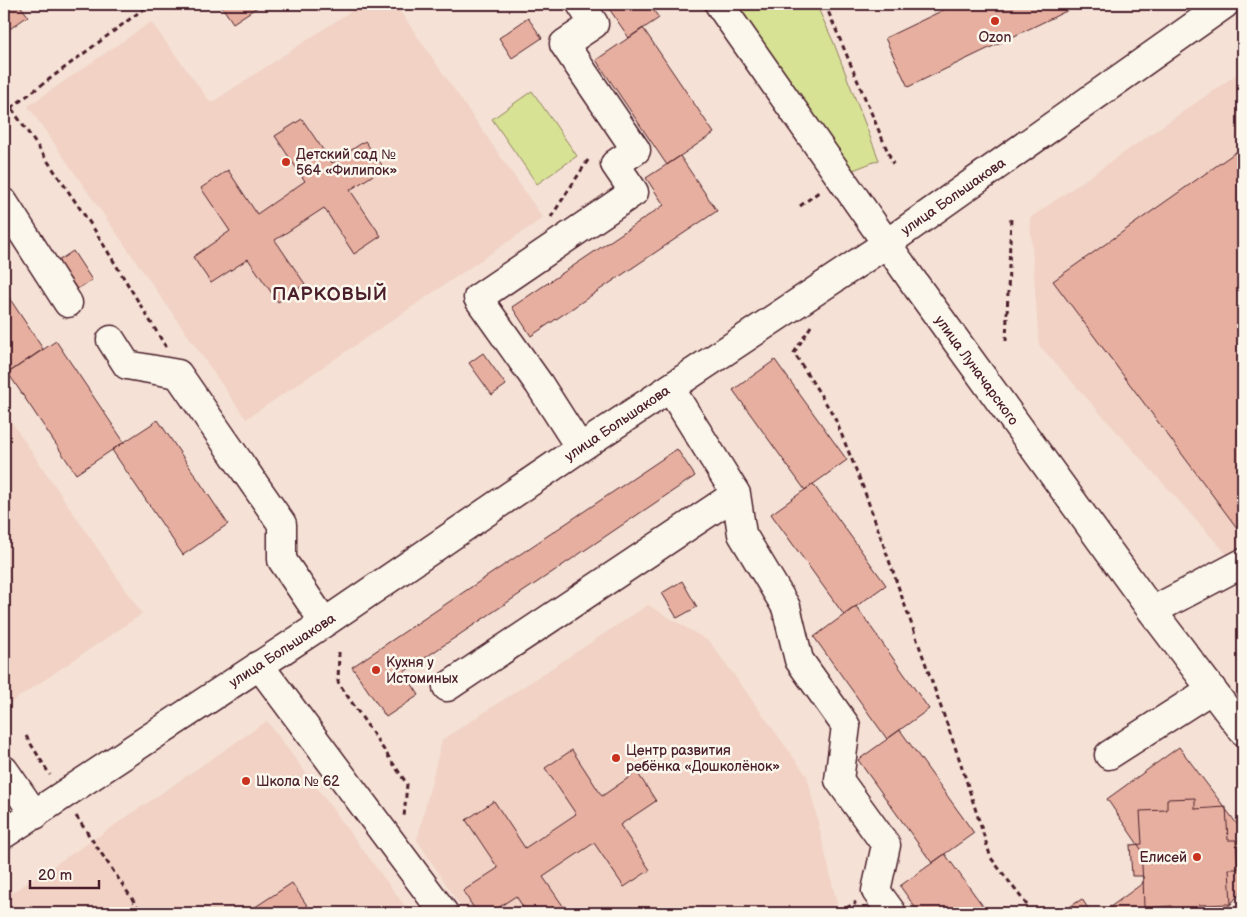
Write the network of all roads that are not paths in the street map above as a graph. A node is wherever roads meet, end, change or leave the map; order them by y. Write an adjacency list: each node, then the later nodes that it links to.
1 (581, 4): 9 (street)
2 (719, 4): 5 (street, улица Луначарского)
3 (1214, 7): 5 (street, улица Большакова)
4 (4, 203): 6 (street)
5 (886, 244): 8 (street, улица Большакова); 12 (street, улица Луначарского)
6 (68, 302)
7 (110, 340): 13 (street)
8 (670, 388): 9 (street, улица Большакова); 10 (street)
9 (580, 448): 13 (street, улица Большакова)
10 (736, 494): 15 (street); 23 (street)
11 (1243, 563): 12 (street)
12 (1152, 611): 16 (street, улица Луначарского)
13 (324, 622): 14 (street, улица Большакова)
14 (259, 664): 20 (street, улица Большакова); 22 (street)
15 (447, 687)
16 (1212, 688): 17 (street, улица Луначарского); 18 (street)
17 (1243, 731)
18 (1109, 755)
19 (4, 770): 20 (street)
20 (35, 815): 21 (street, улица Большакова)
21 (4, 834)
22 (444, 913)
23 (892, 913)

